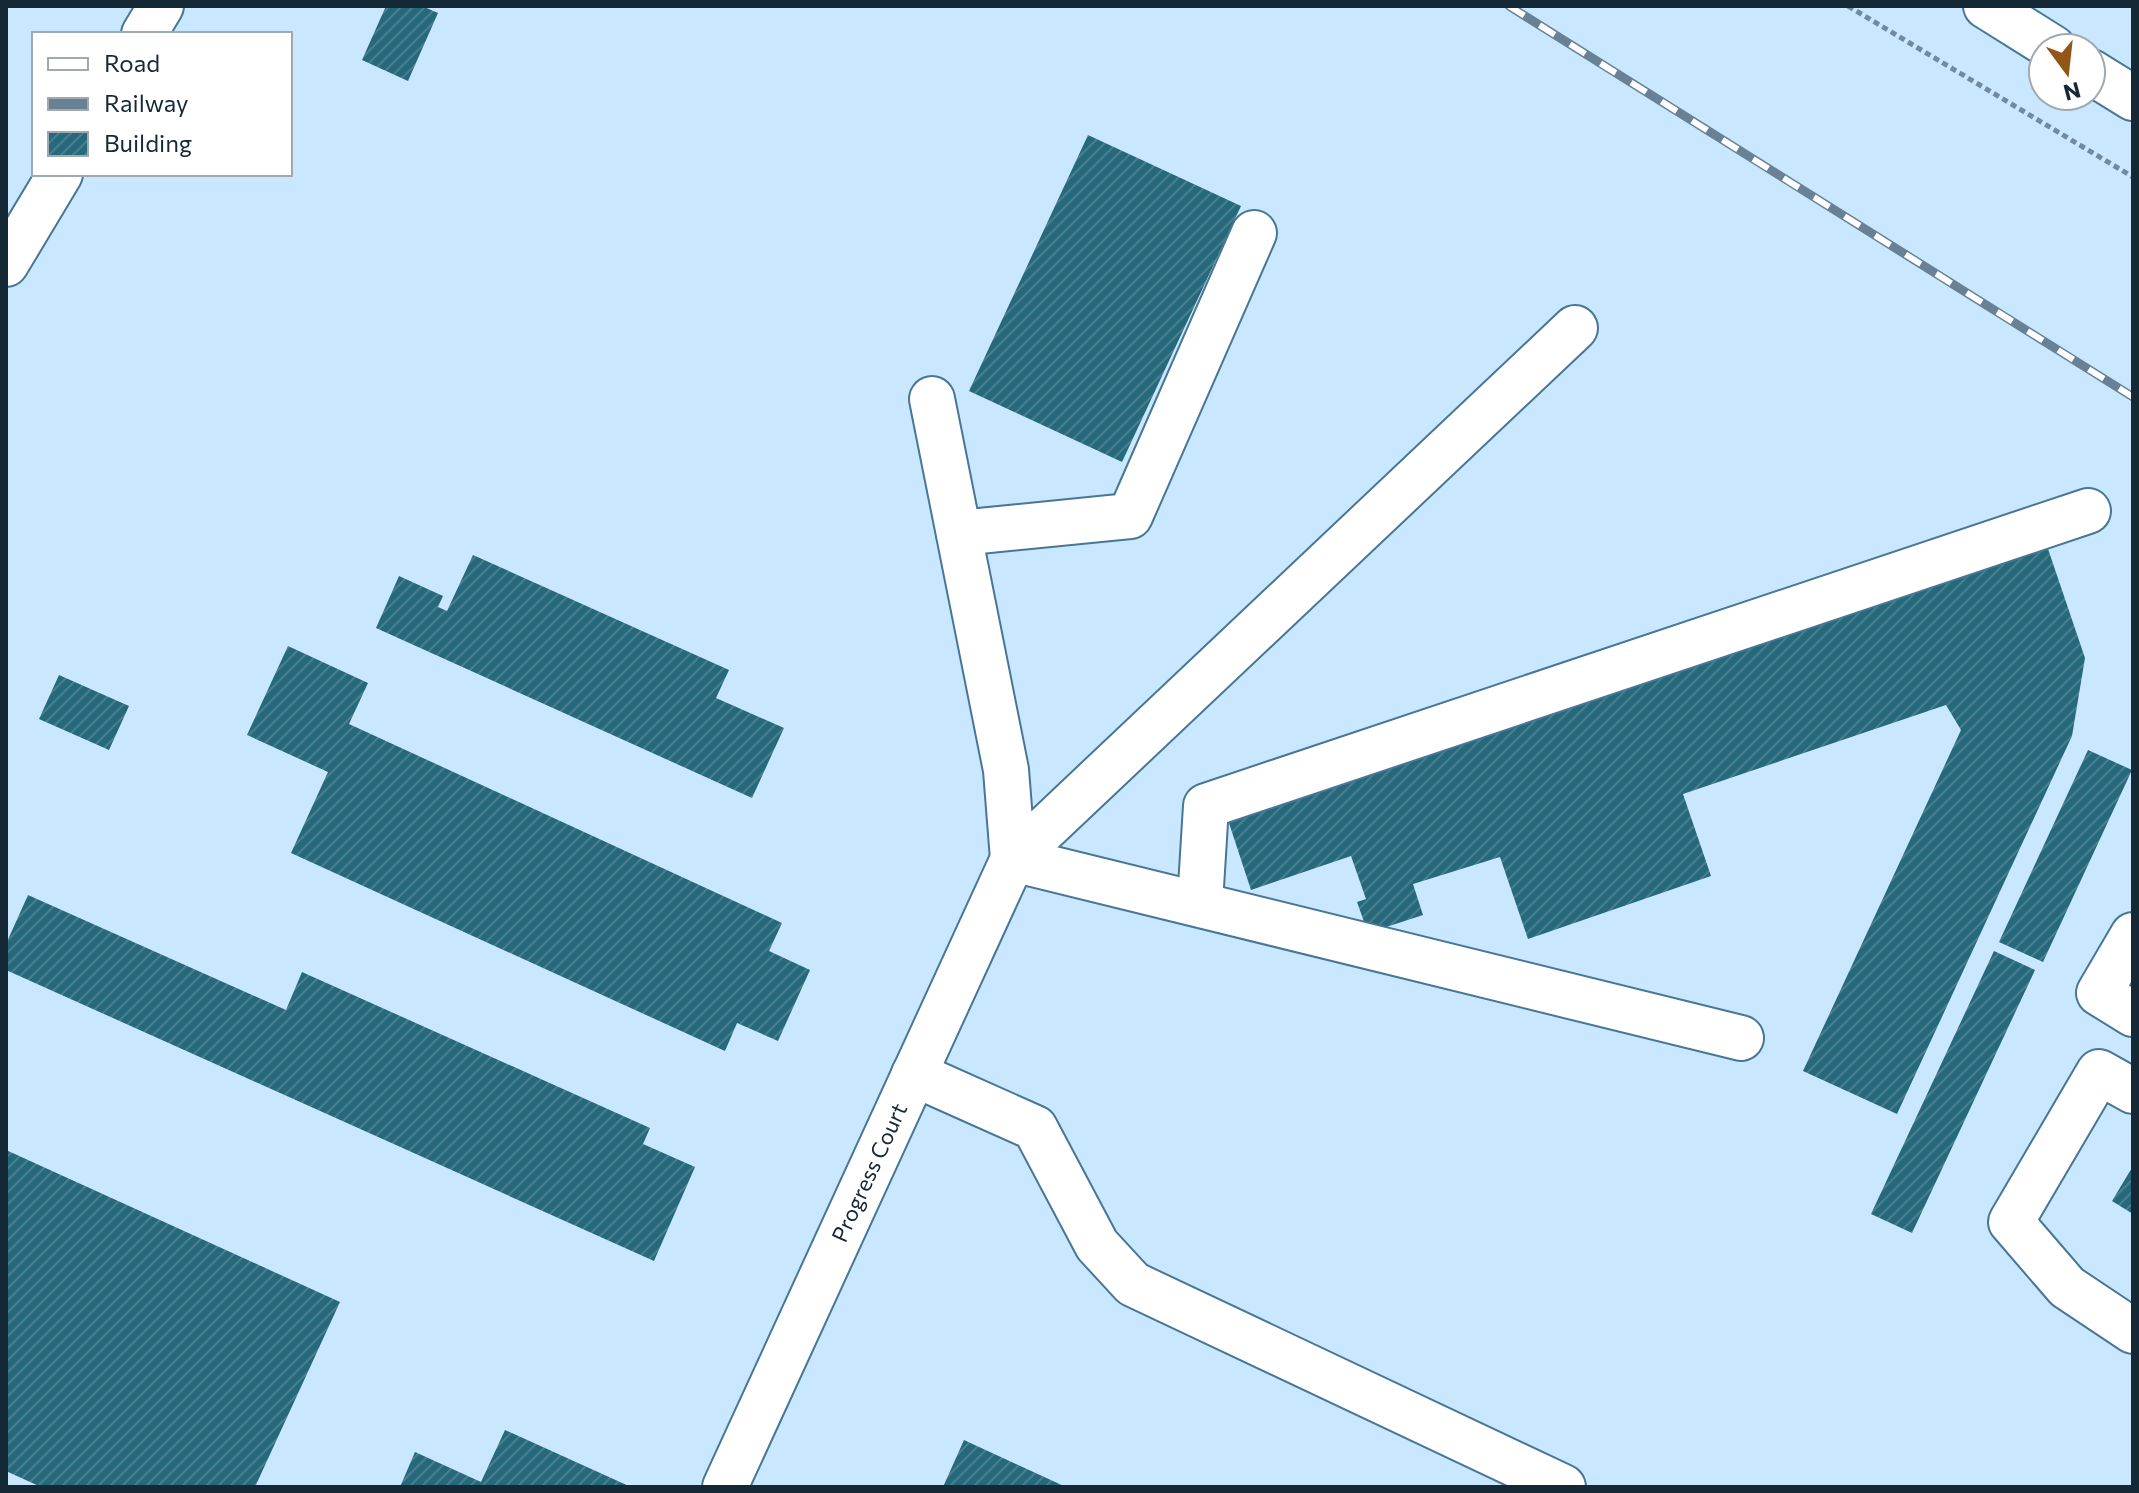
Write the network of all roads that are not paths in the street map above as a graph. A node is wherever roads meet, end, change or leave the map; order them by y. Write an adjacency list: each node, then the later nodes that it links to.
1 (161, 6): 3 (street)
2 (1986, 6): 4 (street)
3 (145, 32)
4 (2027, 32)
5 (2107, 82): 6 (street)
6 (2133, 98)
7 (59, 176): 9 (street)
8 (1254, 233): 13 (street)
9 (6, 264)
10 (1575, 328): 14 (street)
11 (932, 399): 13 (street)
12 (2088, 511): 15 (street)
13 (959, 533): 14 (street)
14 (1013, 859): 15 (street); 19 (street, Progress Court)
15 (1200, 903): 18 (street)
16 (2133, 935): 17 (street)
17 (2133, 1014)
18 (1741, 1038)
19 (914, 1074): 22 (street, Progress Court); 23 (street)
20 (2133, 1091): 21 (street)
21 (2133, 1331)
22 (725, 1487)
23 (1563, 1487)

